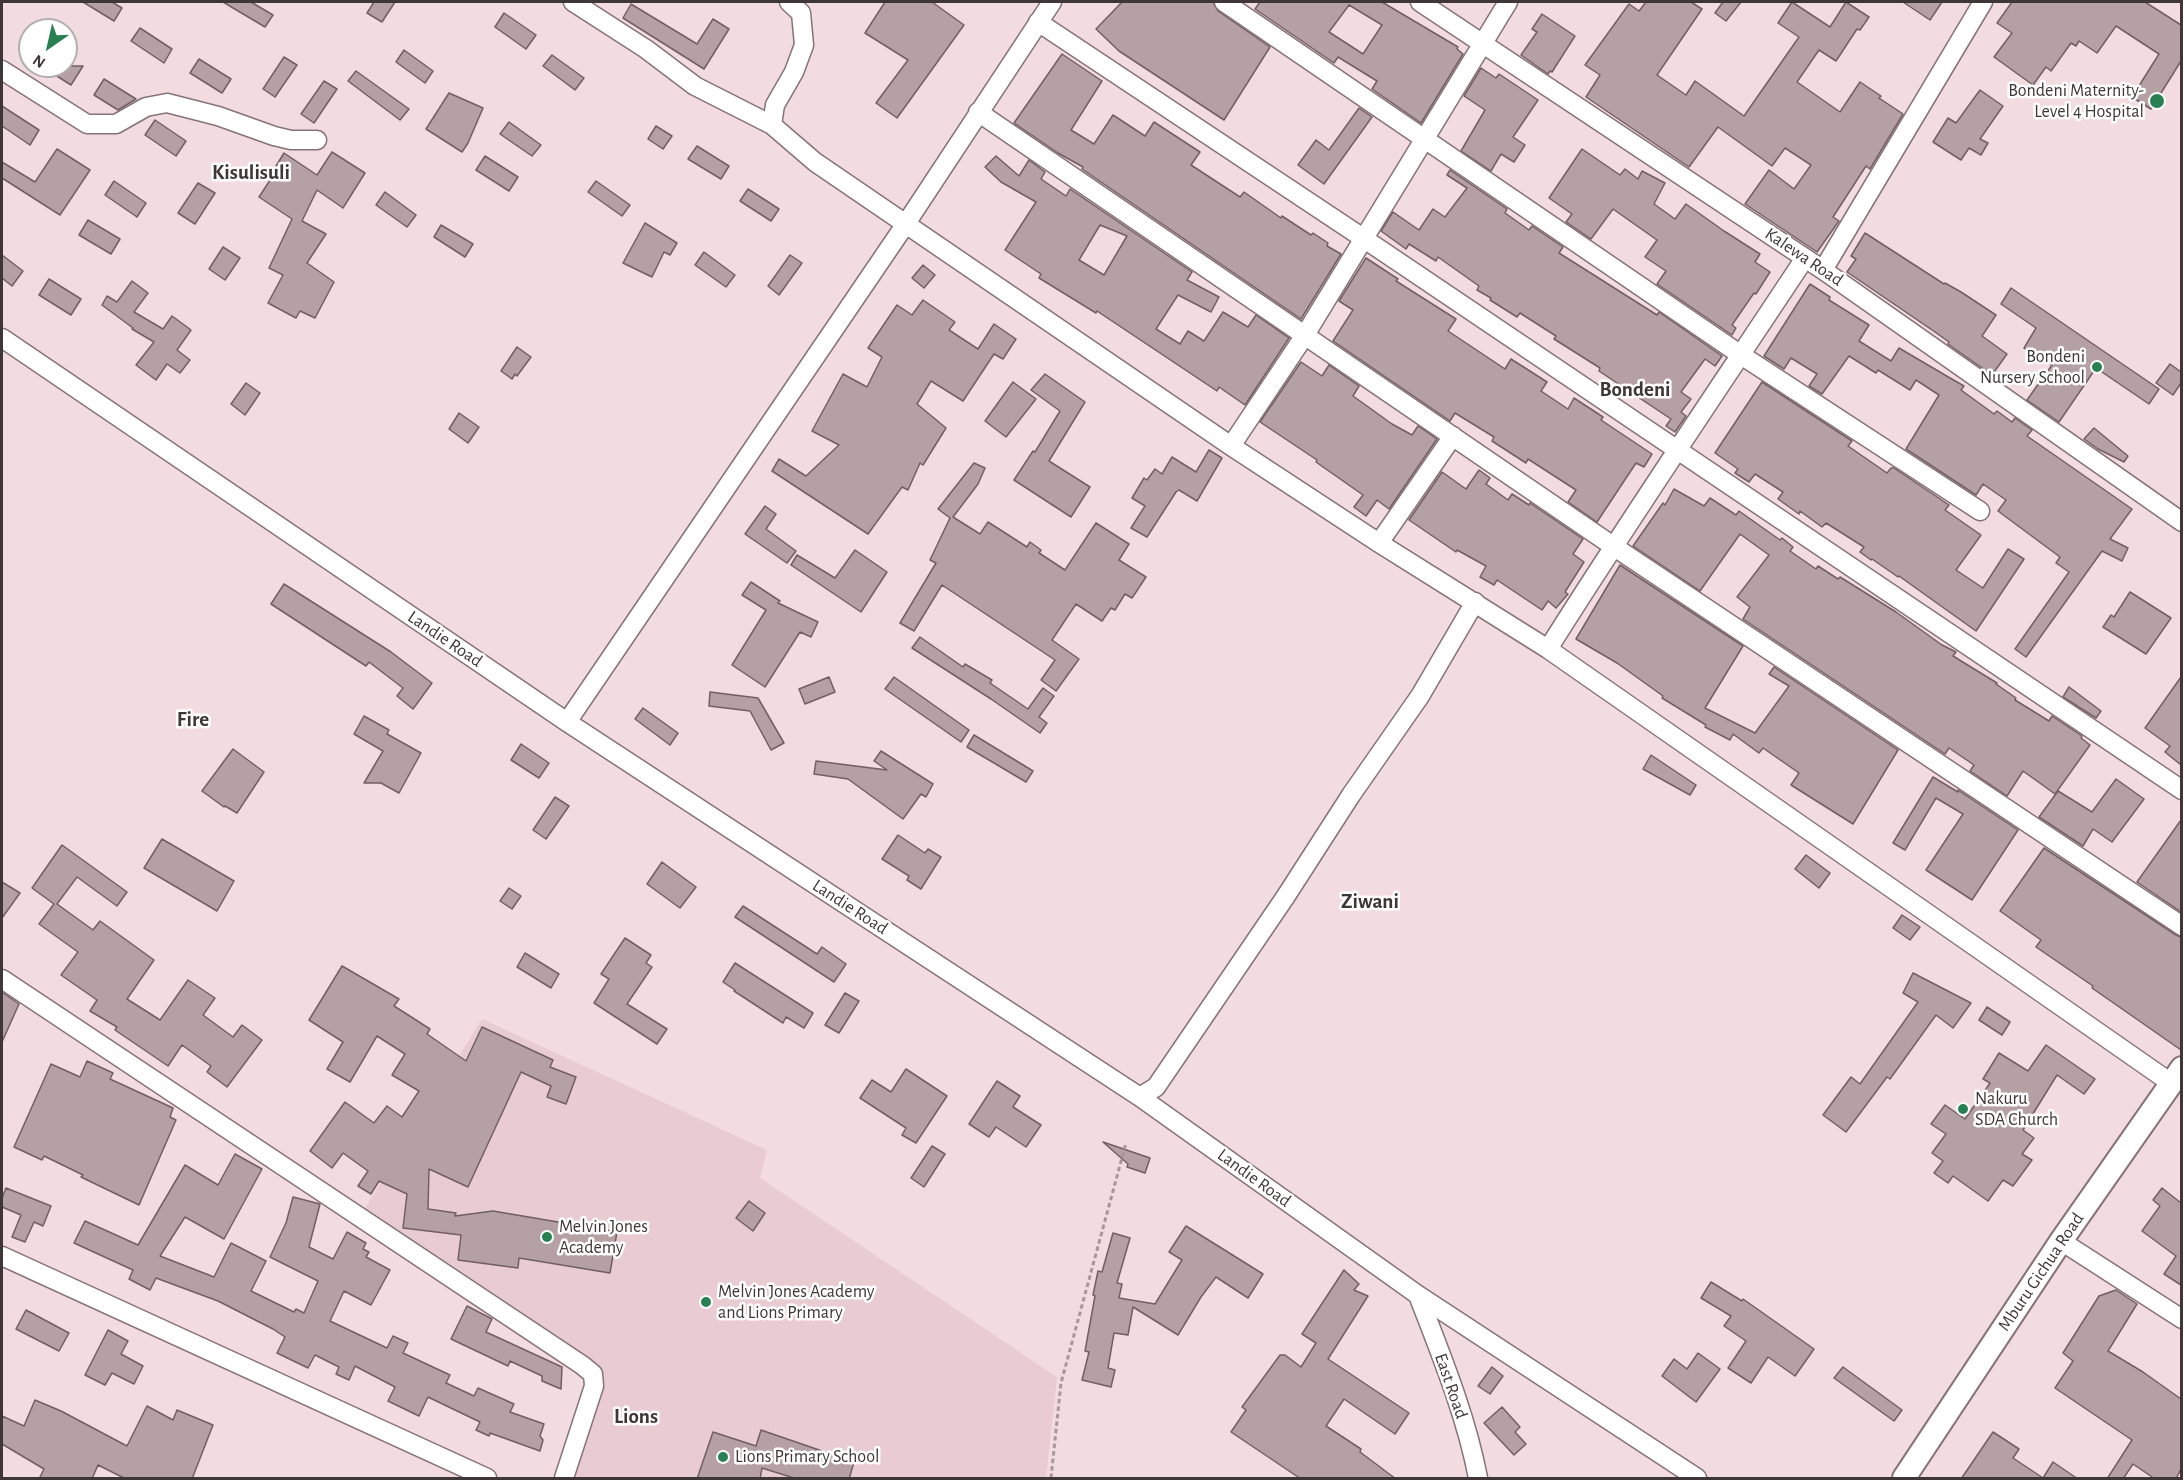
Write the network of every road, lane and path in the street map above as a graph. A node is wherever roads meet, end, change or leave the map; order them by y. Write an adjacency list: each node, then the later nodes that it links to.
1 (573, 2): 12 (street)
2 (789, 2): 12 (street)
3 (1052, 2): 8 (street)
4 (1224, 2): 13 (street)
5 (1420, 2): 9 (street, Kalewa Road)
6 (1508, 2): 9 (street)
7 (1983, 2): 18 (street)
8 (1038, 22): 11 (street); 16 (street)
9 (1482, 42): 13 (street); 17 (street, Kalewa Road)
10 (2, 70): 14 (street)
11 (978, 112): 15 (street); 19 (street)
12 (772, 125): 15 (street)
13 (1424, 139): 16 (street); 21 (street)
14 (316, 140)
15 (905, 225): 23 (street); 31 (street)
16 (1364, 238): 19 (street); 24 (street)
17 (1805, 258): 18 (street, Kalewa Road); 21 (street)
18 (1823, 270): 26 (street, Kalewa Road)
19 (1305, 335): 22 (street); 23 (street)
20 (2, 338): 31 (street, Landie Road)
21 (1741, 355): 24 (street); 25 (street)
22 (1454, 436): 27 (street); 28 (street)
23 (1231, 446): 27 (street)
24 (1678, 451): 28 (street); 32 (street)
25 (1980, 511)
26 (2181, 522)
27 (1379, 543): 29 (street)
28 (1613, 546): 30 (street); 33 (street)
29 (1475, 602): 30 (street); 36 (street)
30 (1548, 649): 35 (street)
31 (567, 722): 36 (street, Landie Road)
32 (2181, 790)
33 (2181, 926)
34 (2, 979): 44 (street)
35 (2176, 1075): 38 (street, Mburu Gichua Road)
36 (1140, 1097): 40 (street, Landie Road)
37 (1126, 1143): 45 (path)
38 (2061, 1241): 41 (street); 42 (street, Mburu Gichua Road)
39 (2, 1256): 43 (street)
40 (1418, 1295): 46 (street, East Road); 47 (street, Landie Road)
41 (2181, 1319)
42 (1906, 1478)
43 (487, 1479)
44 (564, 1479)
45 (1051, 1479)
46 (1478, 1479)
47 (1697, 1479)

